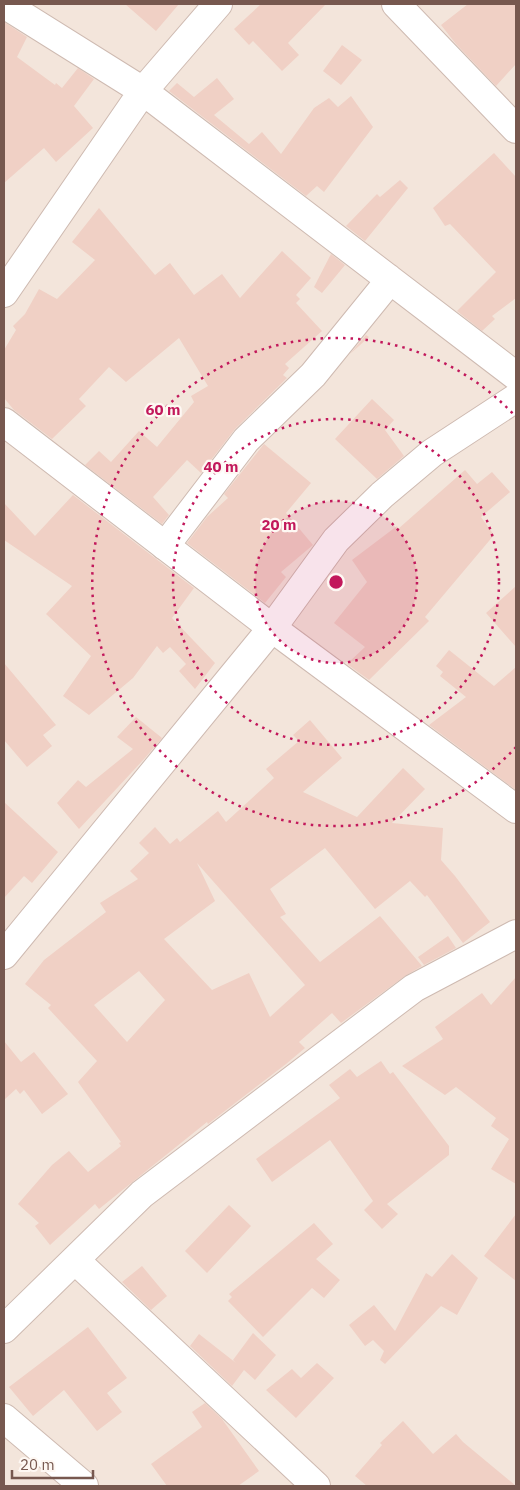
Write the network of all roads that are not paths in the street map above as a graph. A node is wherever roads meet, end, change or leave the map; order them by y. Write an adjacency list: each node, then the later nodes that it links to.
1 (4, 4): 4 (street)
2 (218, 4): 4 (street)
3 (396, 4): 5 (street)
4 (144, 91): 6 (street); 7 (street)
5 (516, 130)
6 (388, 278): 8 (street); 11 (street)
7 (4, 293)
8 (516, 376)
9 (516, 398): 12 (street)
10 (4, 422): 11 (street)
11 (165, 546): 12 (street)
12 (272, 628): 13 (street); 15 (street)
13 (516, 809)
14 (516, 934): 16 (street)
15 (4, 955)
16 (75, 1260): 17 (street); 20 (street)
17 (4, 1329)
18 (4, 1418): 19 (street)
19 (84, 1486)
20 (316, 1486)

